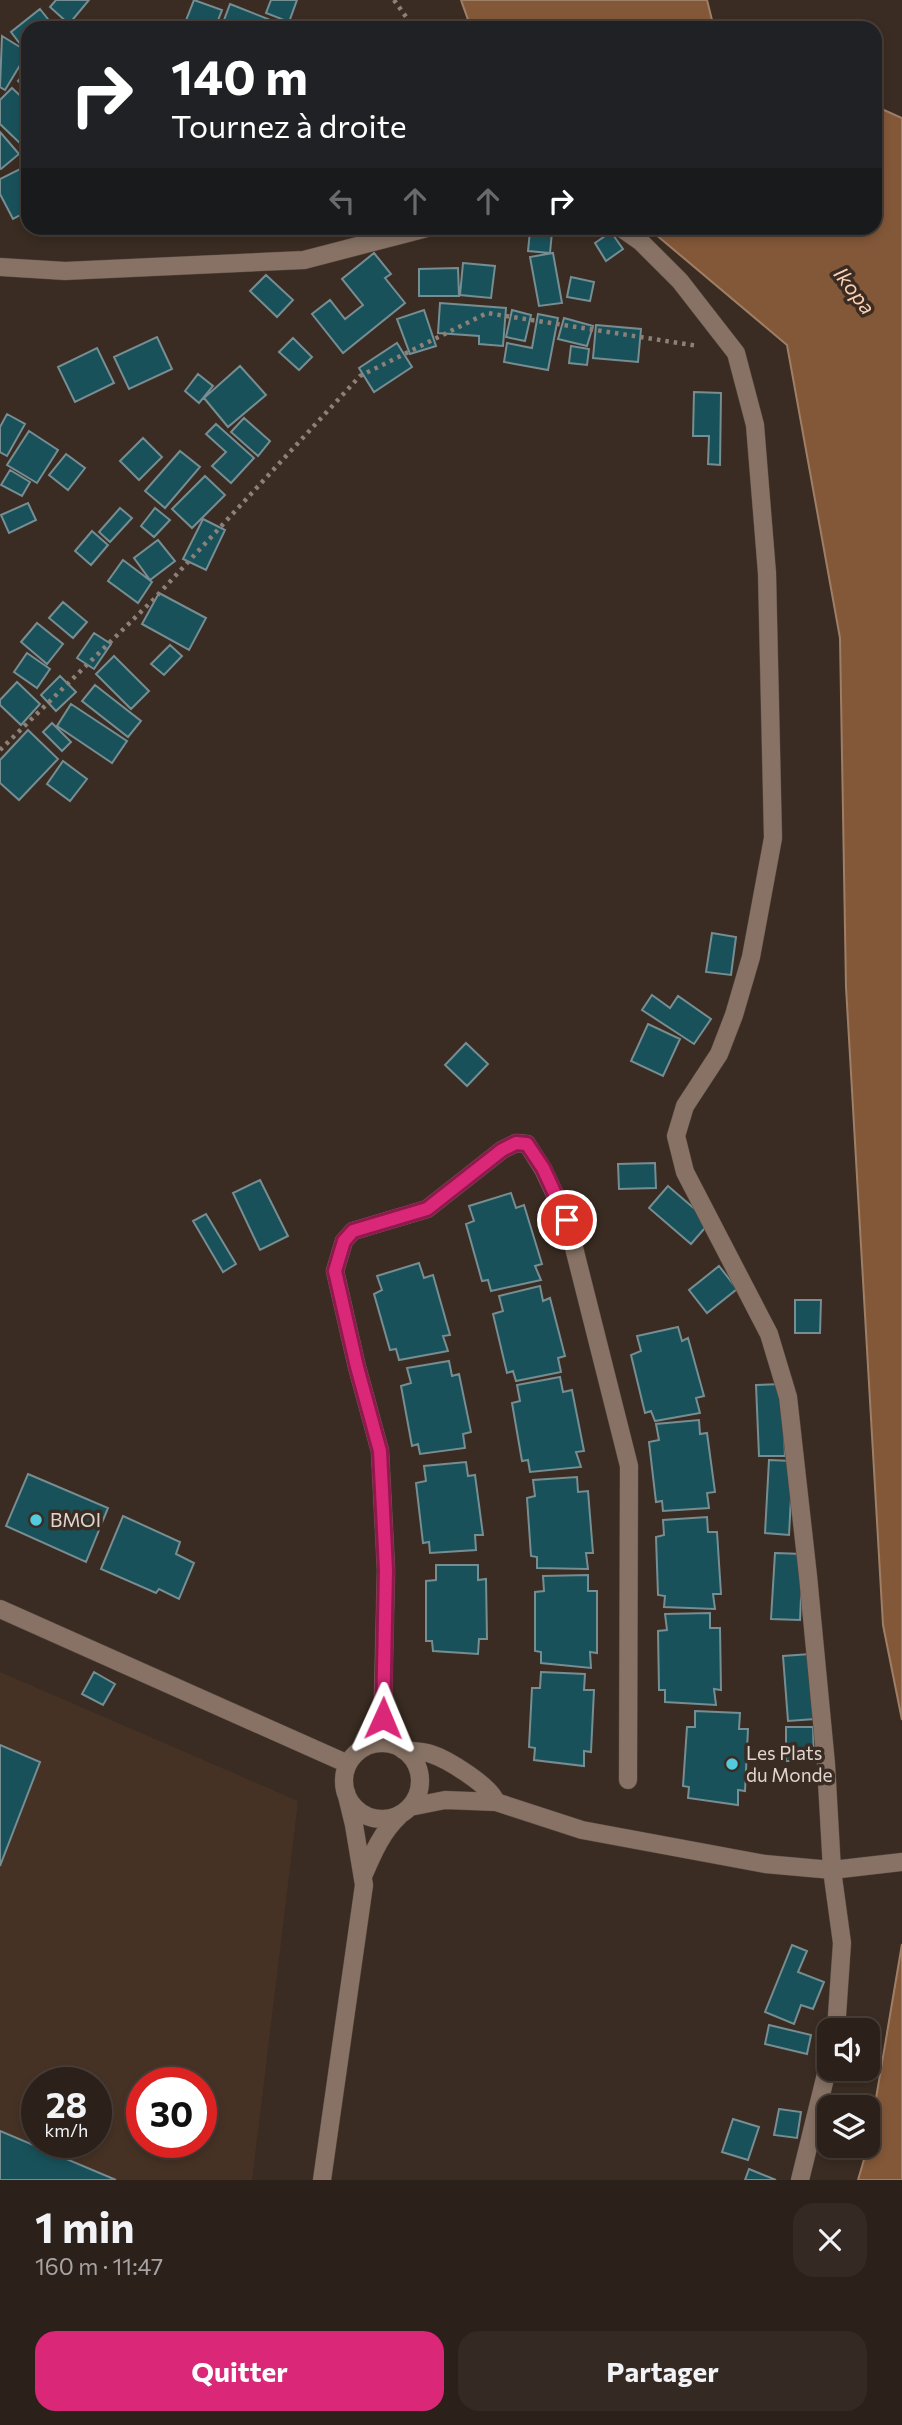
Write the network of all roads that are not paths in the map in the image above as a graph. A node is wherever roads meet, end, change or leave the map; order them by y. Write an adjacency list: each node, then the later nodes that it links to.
1 (399, 235): 3 (street)
2 (631, 235): 13 (street)
3 (0, 267)
4 (0, 1609): 7 (street)
5 (382, 1742): 6 (street); 7 (street); 8 (street)
6 (404, 1749): 10 (street); 11 (street)
7 (348, 1764): 9 (street)
8 (628, 1780)
9 (346, 1792): 11 (street); 14 (street)
10 (496, 1802): 11 (street); 13 (street)
11 (404, 1811): 14 (street)
12 (902, 1862): 13 (street)
13 (832, 1870): 15 (street)
14 (364, 1874): 17 (street)
15 (837, 2018)
16 (824, 2081): 18 (street)
17 (322, 2180)
18 (800, 2180)

